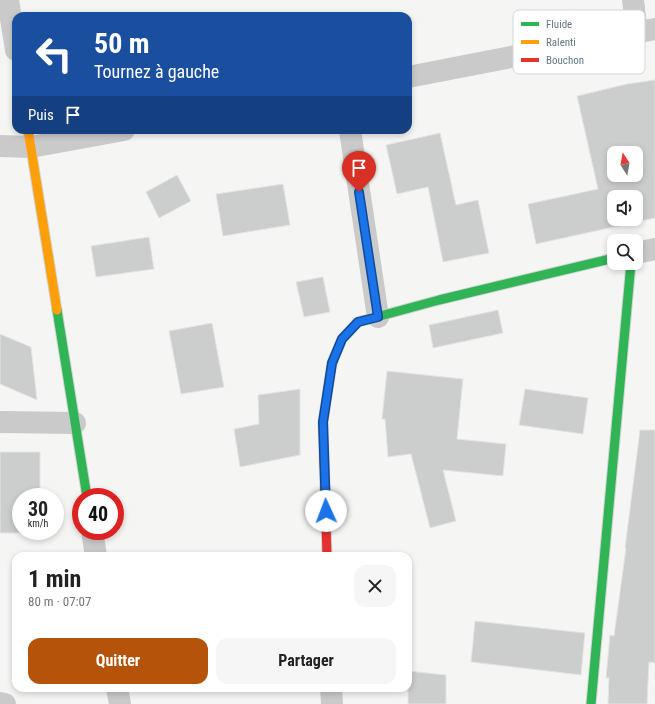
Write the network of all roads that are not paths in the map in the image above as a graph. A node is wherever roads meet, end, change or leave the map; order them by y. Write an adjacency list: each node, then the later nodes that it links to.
1 (8, 0): 4 (street)
2 (633, 0): 3 (street)
3 (637, 10)
4 (12, 25)
5 (513, 57): 6 (street)
6 (412, 76)
7 (82, 134): 9 (street)
8 (351, 134): 15 (street)
9 (30, 139): 10 (street); 17 (street)
10 (0, 146)
11 (655, 249): 12 (street)
12 (643, 252)
13 (607, 260): 15 (street)
14 (630, 270): 28 (street)
15 (378, 317): 21 (street)
16 (0, 422): 17 (street)
17 (75, 423): 18 (street)
18 (86, 488)
19 (93, 540): 20 (street)
20 (95, 552)
21 (327, 552)
22 (118, 692): 26 (street)
23 (332, 692): 27 (street)
24 (0, 703): 25 (street)
25 (5, 704)
26 (120, 704)
27 (332, 704)
28 (591, 704)

